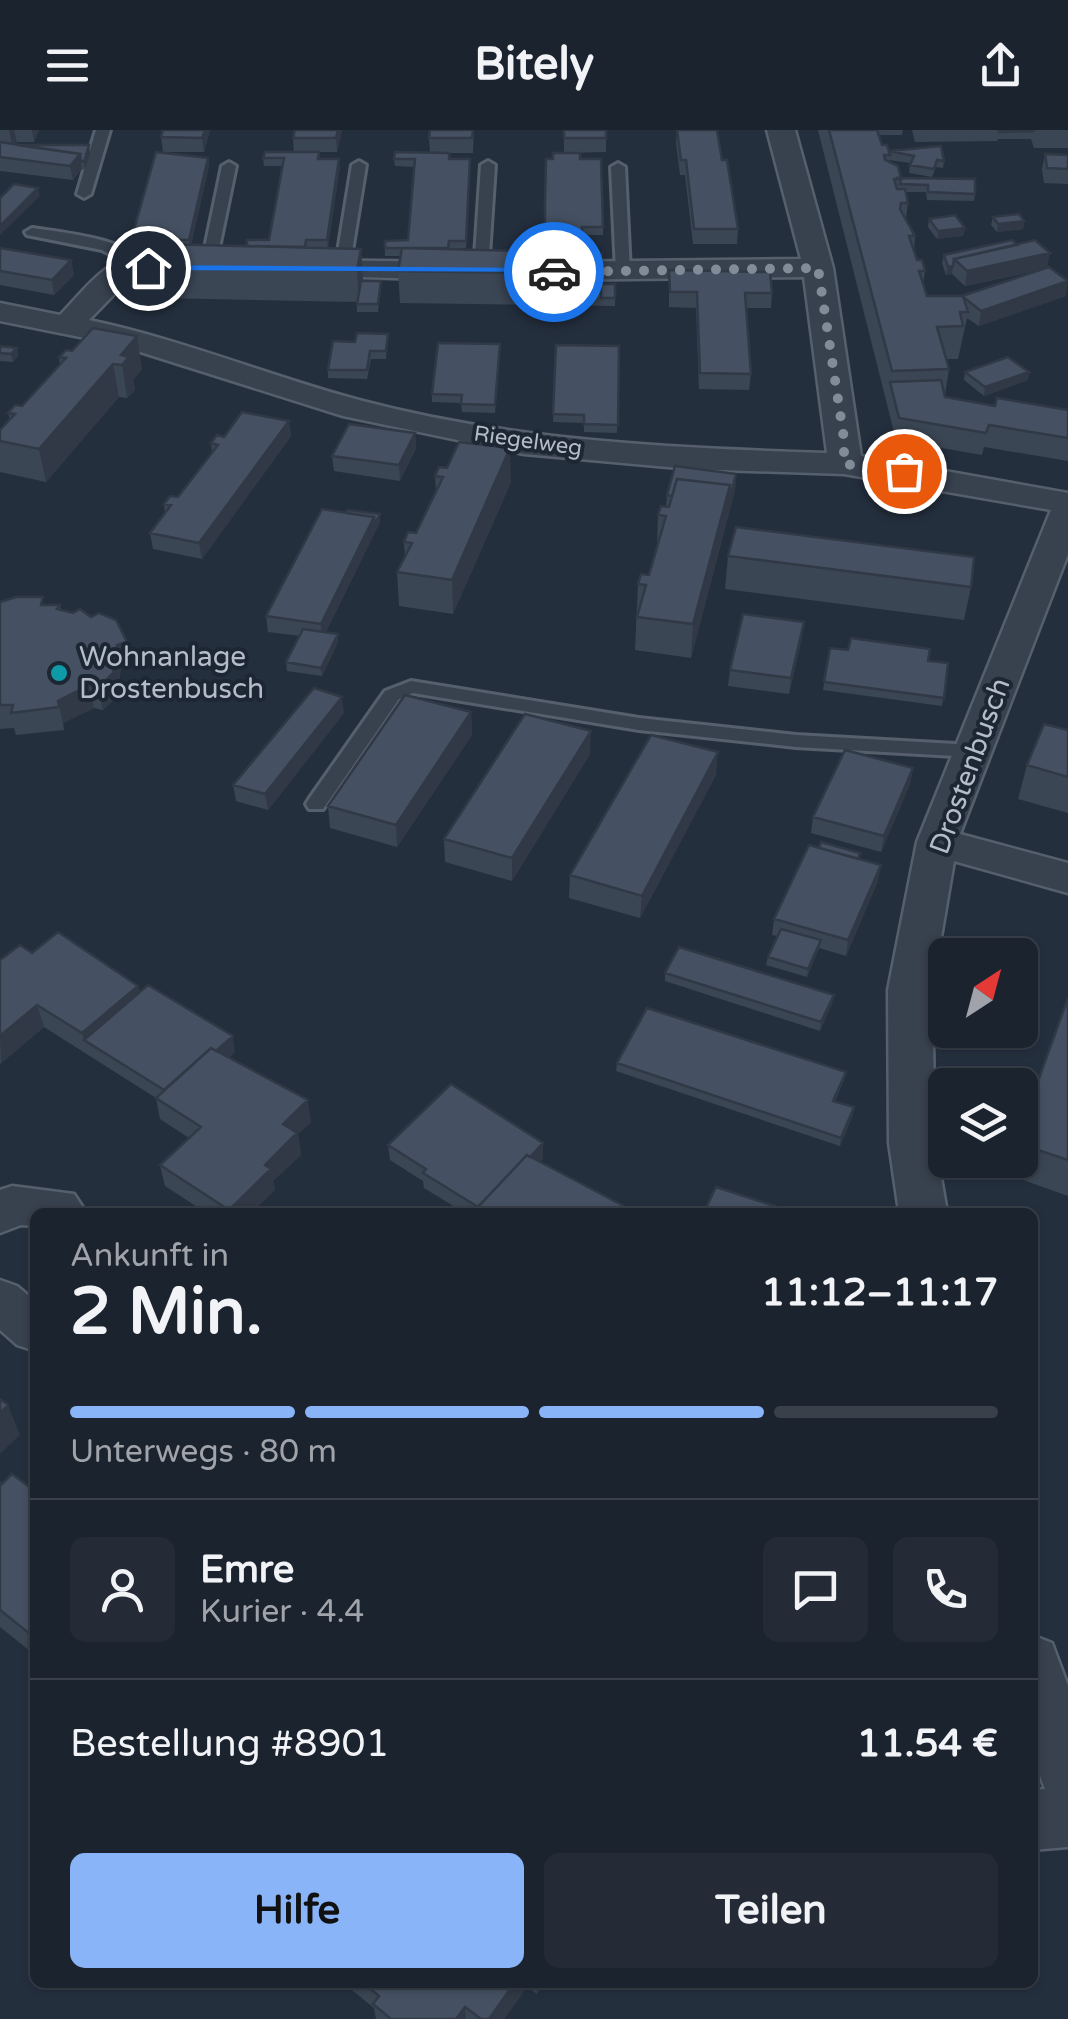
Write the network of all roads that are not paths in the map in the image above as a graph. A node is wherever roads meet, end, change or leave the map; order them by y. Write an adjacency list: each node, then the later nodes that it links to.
1 (103, 130): 7 (lane)
2 (781, 130): 11 (street)
3 (359, 165): 12 (lane)
4 (488, 165): 13 (lane)
5 (229, 166): 9 (lane)
6 (618, 166): 14 (lane)
7 (84, 194)
8 (32, 232): 10 (lane)
9 (208, 267): 10 (street); 12 (street)
10 (148, 268): 16 (street)
11 (818, 268): 14 (street); 17 (street)
12 (342, 270): 13 (street)
13 (481, 271): 14 (street)
14 (623, 272)
15 (0, 312): 16 (street, Riegelweg)
16 (67, 325): 17 (street, Riegelweg)
17 (844, 464): 18 (street, Riegelweg)
18 (1068, 506): 19 (street, Drostenbusch)
19 (973, 751): 20 (lane); 21 (street, Drostenbusch)
20 (316, 804)
21 (937, 842): 22 (street); 24 (street, Drostenbusch)
22 (1068, 878)
23 (33, 1208): 25 (street)
24 (923, 1208)
25 (0, 1214)
26 (0, 1301): 27 (street)
27 (30, 1326)
28 (1038, 1681): 29 (street)
29 (1068, 1775)
30 (1068, 1817): 31 (street)
31 (1038, 1820)

